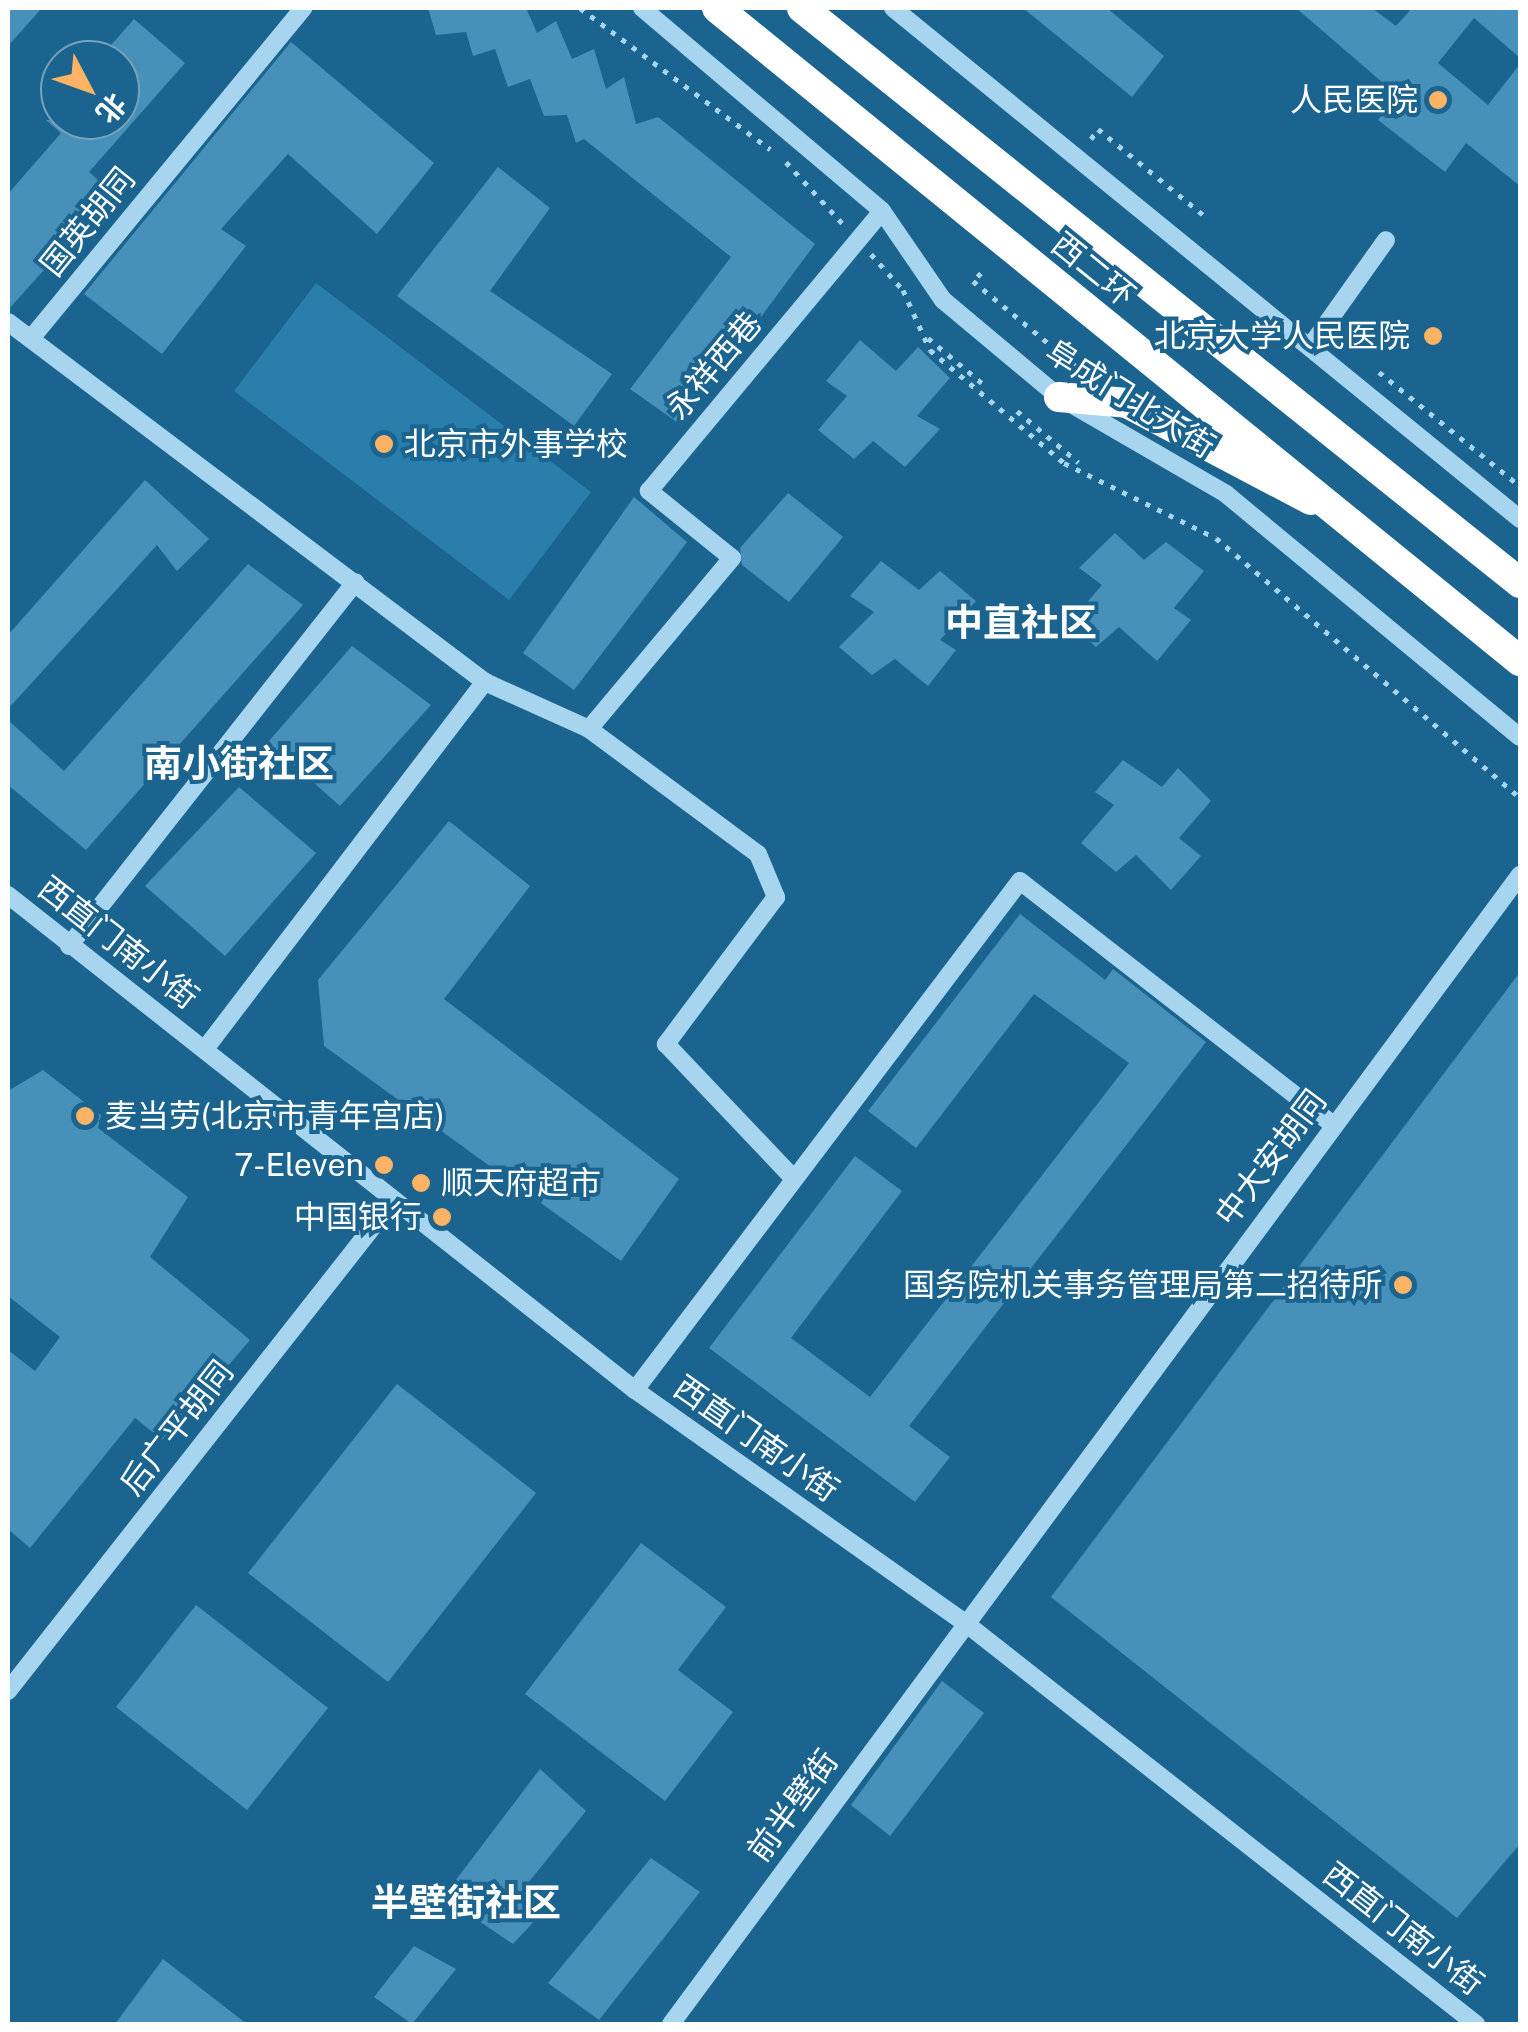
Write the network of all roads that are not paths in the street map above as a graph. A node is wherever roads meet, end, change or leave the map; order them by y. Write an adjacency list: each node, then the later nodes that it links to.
1 (304, 8): 9 (street, 国英胡同)
2 (642, 8): 6 (street, 阜成门北大街)
3 (717, 8): 12 (highway, 西二环)
4 (802, 8): 15 (highway, 西二环)
5 (893, 8): 10 (street)
6 (882, 211): 11 (street, 阜成门北大街); 18 (street, 永祥西巷)
7 (1386, 240): 10 (street)
8 (8, 322): 9 (street)
9 (33, 336): 14 (street)
10 (1310, 347): 13 (street)
11 (1058, 396): 12 (highway); 19 (street, 阜成门北大街)
12 (1342, 512): 16 (highway, 西二环)
13 (1520, 519)
14 (355, 582): 17 (street); 22 (street)
15 (1520, 583)
16 (1520, 660)
17 (486, 682): 18 (street); 23 (street)
18 (589, 729): 25 (street)
19 (1520, 738)
20 (1520, 876): 24 (street, 中大安胡同)
21 (8, 896): 22 (street, 西直门南小街)
22 (69, 946): 23 (street, 西直门南小街)
23 (205, 1049): 26 (street, 西直门南小街)
24 (1333, 1125): 25 (street); 28 (street, 中大安胡同)
25 (793, 1178): 27 (street)
26 (393, 1202): 27 (street, 西直门南小街); 29 (street, 后广平胡同)
27 (635, 1390): 28 (street, 西直门南小街)
28 (964, 1622): 30 (street, 前半壁街); 31 (street, 西直门南小街)
29 (8, 1691)
30 (671, 2024)
31 (1476, 2024)

